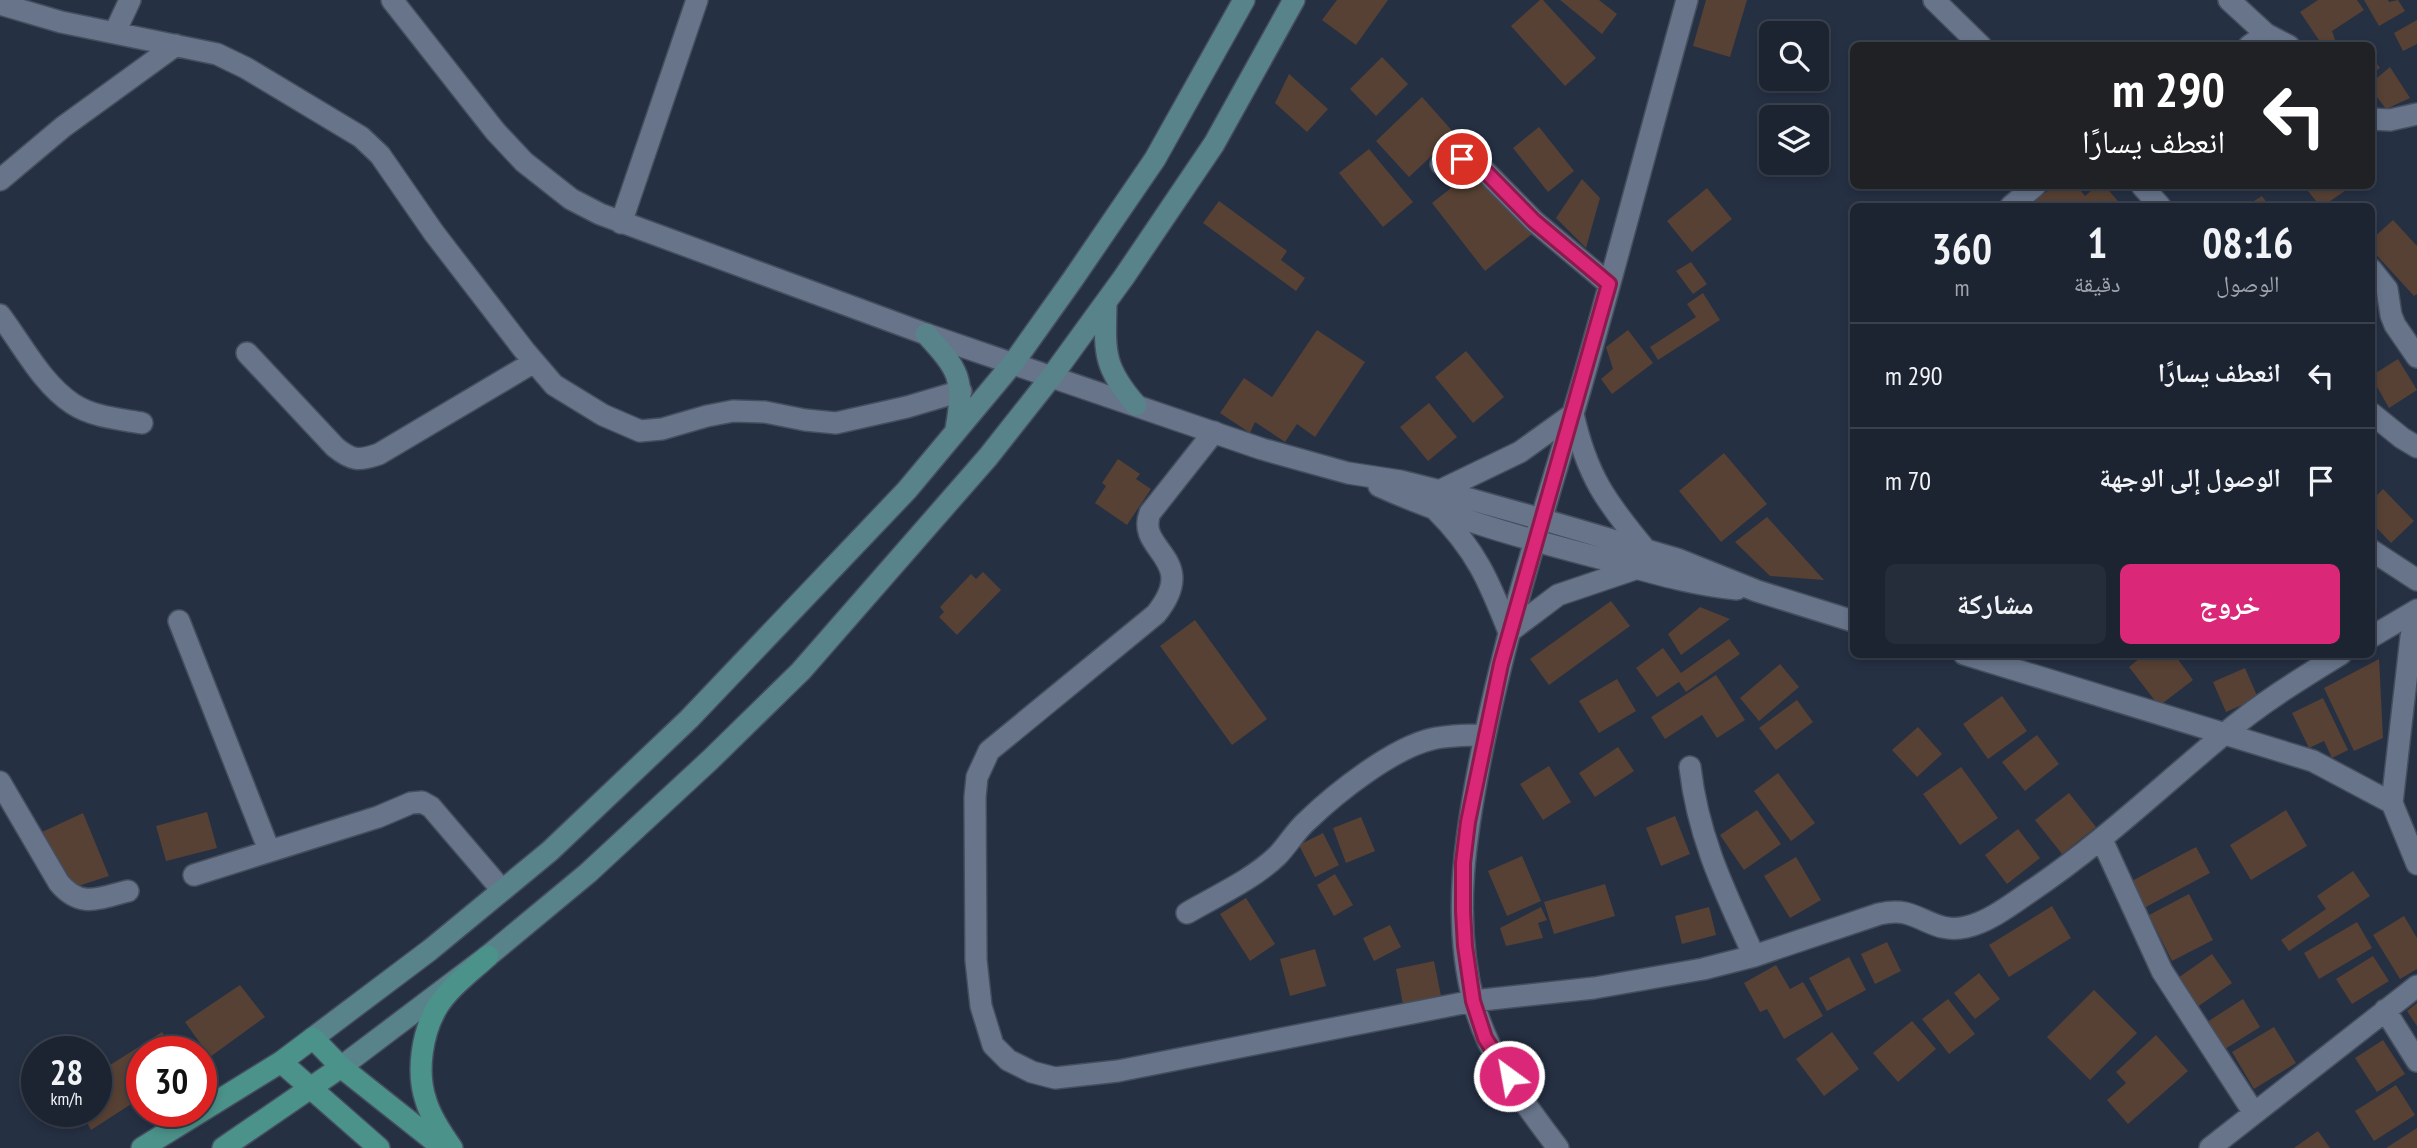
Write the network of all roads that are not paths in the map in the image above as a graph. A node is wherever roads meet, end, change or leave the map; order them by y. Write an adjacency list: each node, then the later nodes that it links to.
1 (130, 0): 10 (street)
2 (392, 0): 22 (street)
3 (696, 0): 22 (street)
4 (1244, 0): 31 (main road)
5 (1294, 0): 25 (main road)
6 (1687, 0): 24 (street)
7 (1934, 0): 12 (street)
8 (2229, 0): 11 (street)
9 (0, 4): 10 (street)
10 (115, 32): 13 (street)
11 (2257, 40)
12 (1977, 42)
13 (176, 45): 17 (street); 30 (street)
14 (2417, 114): 15 (street)
15 (2375, 119)
16 (1441, 164): 24 (street)
17 (0, 180)
18 (2031, 189): 20 (street)
19 (2145, 189): 21 (street)
20 (2015, 203)
21 (2157, 203)
22 (621, 223): 27 (street)
23 (2375, 273): 29 (street)
24 (1609, 284): 35 (street)
25 (1106, 302): 32 (main road); 34 (main road)
26 (0, 314): 37 (street)
27 (926, 334): 31 (street); 33 (main road)
28 (247, 353): 30 (street)
29 (2417, 357)
30 (534, 362): 33 (street)
31 (1014, 362): 32 (street); 38 (main road)
32 (1052, 376): 34 (street); 66 (main road)
33 (961, 391): 38 (main road)
34 (1136, 405): 39 (street)
35 (1573, 414): 41 (street); 42 (street); 45 (street)
36 (2375, 416): 40 (street)
37 (142, 423)
38 (956, 429): 63 (main road)
39 (1214, 432): 41 (street); 69 (street)
40 (2417, 447)
41 (1437, 500): 42 (street); 43 (street); 50 (street)
42 (1541, 519): 43 (street); 45 (street)
43 (1534, 541): 45 (street); 50 (street)
44 (2375, 553): 46 (street)
45 (1642, 559): 48 (street); 50 (street)
46 (2417, 580)
47 (2417, 612): 51 (street); 58 (street)
48 (1850, 620)
49 (179, 621): 60 (street)
50 (1509, 632): 55 (street)
51 (2375, 635)
52 (1981, 658): 54 (street)
53 (2335, 658): 54 (street)
54 (2225, 733): 58 (street); 59 (street)
55 (1485, 735): 65 (street); 69 (street)
56 (1690, 767): 67 (street)
57 (0, 782): 64 (street)
58 (2392, 803): 61 (street)
59 (2102, 840): 67 (street); 76 (street)
60 (269, 850): 62 (street); 63 (street)
61 (2417, 864)
62 (194, 875)
63 (502, 890): 71 (main road)
64 (128, 891)
65 (1187, 913)
66 (488, 956): 74 (main road); 81 (main road)
67 (1754, 956): 69 (street)
68 (2417, 986): 70 (street)
69 (1473, 1001): 82 (street)
70 (2385, 1010): 72 (street); 76 (street)
71 (313, 1038): 73 (main road); 74 (main road)
72 (2417, 1061)
73 (281, 1062): 75 (main road); 77 (main road)
74 (341, 1068): 75 (main road); 80 (main road)
75 (310, 1089): 78 (main road); 79 (main road)
76 (2254, 1114): 83 (street)
77 (142, 1148)
78 (223, 1148)
79 (379, 1148)
80 (443, 1148)
81 (453, 1148)
82 (1559, 1148)
83 (2210, 1148)

